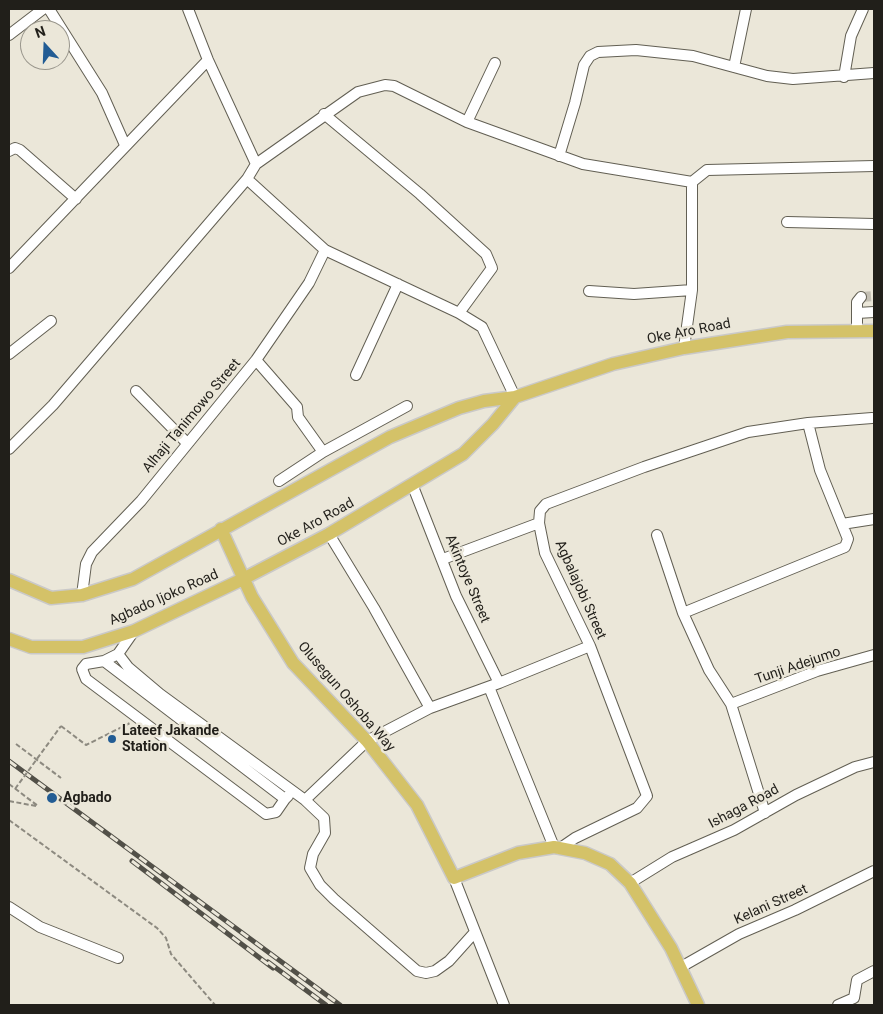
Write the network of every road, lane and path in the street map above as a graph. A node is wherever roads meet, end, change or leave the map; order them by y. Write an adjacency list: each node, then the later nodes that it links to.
1 (43, 9): 6 (street)
2 (49, 9): 14 (street)
3 (188, 9): 7 (street)
4 (746, 9): 9 (street)
5 (863, 9): 11 (street)
6 (9, 35)
7 (208, 60): 14 (street); 17 (street)
8 (495, 63): 13 (street)
9 (734, 67): 11 (street); 16 (street)
10 (874, 73): 11 (street)
11 (844, 77)
12 (324, 114): 13 (street); 17 (street); 31 (street)
13 (467, 122): 16 (street)
14 (125, 145): 21 (street)
15 (9, 151): 21 (street)
16 (559, 156): 20 (street)
17 (256, 164): 19 (street)
18 (874, 166): 20 (street)
19 (247, 179): 24 (street); 46 (street)
20 (692, 182): 27 (street)
21 (76, 199): 25 (street)
22 (787, 222): 23 (street)
23 (874, 224)
24 (325, 250): 26 (street); 38 (street, Alhaji Tanimowo Street)
25 (9, 268)
26 (398, 284): 31 (street); 39 (street)
27 (692, 290): 28 (street); 36 (street)
28 (589, 291)
29 (861, 296): 32 (street)
30 (874, 312): 32 (street)
31 (459, 313): 41 (street)
32 (857, 313): 34 (street)
33 (51, 322): 37 (street)
34 (857, 330): 35 (main road, Oke Aro Road); 36 (main road, Oke Aro Road)
35 (874, 331)
36 (684, 348): 41 (main road, Oke Aro Road)
37 (9, 354)
38 (256, 360): 45 (street, Alhaji Tanimowo Street); 47 (street)
39 (356, 375)
40 (136, 391): 45 (street)
41 (515, 397): 49 (main road, Oke Aro Road); 53 (main road, Oke Aro Road)
42 (407, 406): 47 (street)
43 (872, 418): 44 (street)
44 (808, 423): 51 (street); 52 (street)
45 (186, 443): 59 (street, Alhaji Tanimowo Street)
46 (9, 449)
47 (323, 452): 48 (street)
48 (279, 481)
49 (412, 484): 54 (main road, Oke Aro Road); 56 (street, Akintoye Street)
50 (874, 519): 52 (street)
51 (539, 523): 56 (street); 63 (street, Agbalajobi Street)
52 (842, 524): 60 (street)
53 (221, 530): 57 (main road, Olusegun Oshoba Way); 59 (main road)
54 (329, 534): 57 (main road, Oke Aro Road); 69 (street)
55 (657, 535): 60 (street)
56 (444, 559): 67 (street, Akintoye Street)
57 (243, 578): 61 (main road, Agbado Ijoko Road); 71 (main road, Olusegun Oshoba Way)
58 (9, 580): 59 (main road)
59 (82, 595)
60 (683, 613): 68 (street)
61 (134, 631): 62 (main road, Agbado Ijoko Road); 64 (street)
62 (9, 639)
63 (590, 646): 67 (street); 83 (street, Agbalajobi Street)
64 (118, 654): 66 (street); 78 (street)
65 (874, 655): 68 (street, Tunji Adejumo)
66 (104, 661): 70 (street); 78 (street)
67 (494, 685): 69 (street); 83 (street, Akintoye Street)
68 (731, 704): 81 (street)
69 (430, 708): 71 (street)
70 (138, 719): 73 (path, bridge); 78 (street)
71 (367, 741): 79 (street); 85 (main road, Olusegun Oshoba Way)
72 (16, 744): 73 (path)
73 (37, 760): 75 (path); 77 (path, bridge)
74 (874, 762): 81 (street, Ishaga Road)
75 (61, 778)
76 (9, 784): 77 (path)
77 (15, 789): 80 (path)
78 (289, 795): 79 (street)
79 (305, 800): 88 (street)
80 (9, 801)
81 (765, 813): 86 (street, Ishaga Road)
82 (9, 820): 92 (path)
83 (556, 848): 85 (main road); 86 (main road)
84 (874, 871): 90 (street, Kelani Street)
85 (454, 878): 88 (street)
86 (630, 883): 90 (main road)
87 (9, 907): 89 (street)
88 (475, 932): 93 (street)
89 (118, 958)
90 (680, 967): 94 (main road)
91 (874, 971): 95 (street)
92 (215, 1005)
93 (504, 1005)
94 (698, 1005)
95 (838, 1005)

